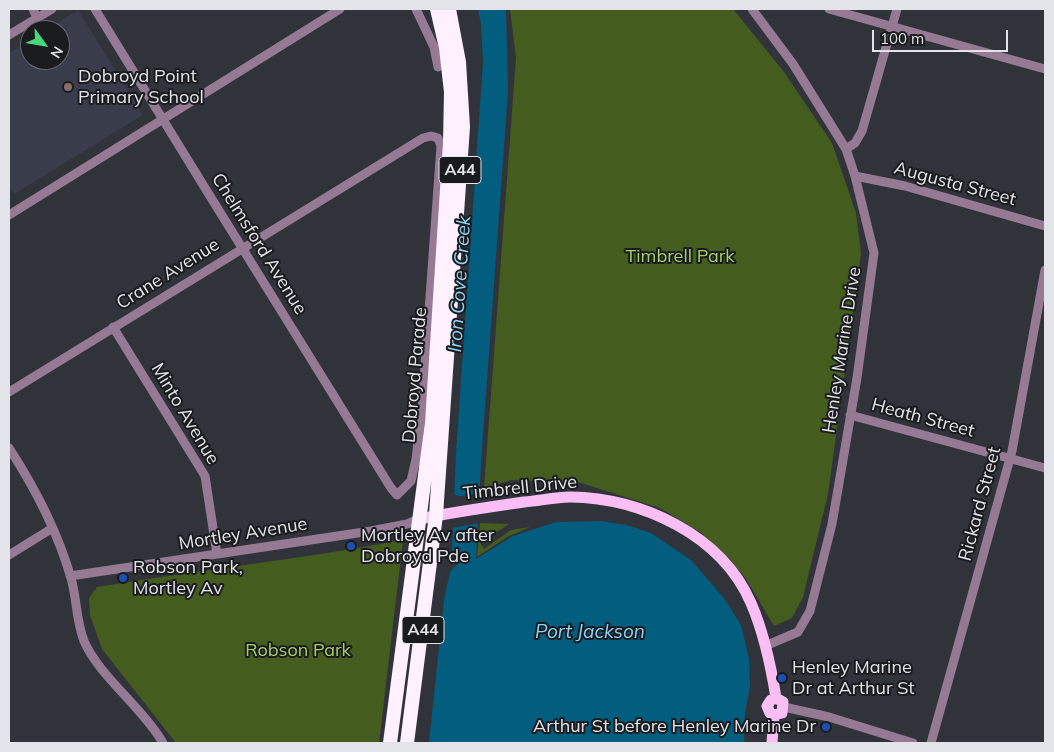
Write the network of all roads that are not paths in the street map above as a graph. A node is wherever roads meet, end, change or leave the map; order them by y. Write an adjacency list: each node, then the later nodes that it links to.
1 (33, 9): 11 (street)
2 (52, 9): 11 (street)
3 (95, 9): 16 (street, Chelmsford Avenue)
4 (340, 9): 16 (street)
5 (416, 9): 14 (street)
6 (437, 9): 32 (highway, Dobroyd Parade / A44)
7 (449, 9): 31 (highway, Dobroyd Parade / A44)
8 (752, 9): 18 (street, Henley Marine Drive)
9 (829, 9): 12 (street)
10 (897, 9): 12 (street)
11 (37, 18): 13 (street)
12 (892, 27): 15 (street); 18 (street)
13 (9, 35)
14 (438, 67)
15 (1045, 68)
16 (163, 120): 20 (street); 22 (street, Chelmsford Avenue)
17 (423, 138): 22 (street, Crane Avenue); 30 (street, Dobroyd Parade)
18 (846, 149): 19 (street, Henley Marine Drive)
19 (855, 176): 21 (street, Augusta Street); 26 (street, Henley Marine Drive)
20 (9, 215)
21 (1045, 226)
22 (242, 247): 24 (street, Crane Avenue); 30 (street, Chelmsford Avenue)
23 (1045, 270): 28 (street, Rickard Street)
24 (113, 327): 25 (street, Crane Avenue); 34 (street, Minto Avenue)
25 (9, 392)
26 (850, 415): 28 (street, Heath Street); 37 (street, Henley Marine Drive)
27 (9, 448): 33 (street)
28 (1010, 458): 29 (street, Heath Street); 46 (street, Rickard Street)
29 (1045, 468)
30 (397, 495)
31 (442, 514): 32 (main road, Timbrell Drive); 37 (main road, Timbrell Drive); 43 (highway, Dobroyd Parade / A44)
32 (419, 519): 34 (street, Mortley Avenue); 42 (highway, Dobroyd Parade / A44)
33 (51, 529): 35 (street); 36 (street)
34 (217, 554): 36 (street, Mortley Avenue)
35 (9, 555)
36 (70, 576): 41 (street)
37 (765, 646): 38 (main road)
38 (776, 698): 39 (main road); 40 (main road)
39 (784, 708): 40 (main road); 45 (street)
40 (774, 715): 44 (main road)
41 (163, 743)
42 (390, 743)
43 (408, 743)
44 (772, 743)
45 (913, 743)
46 (931, 743)

